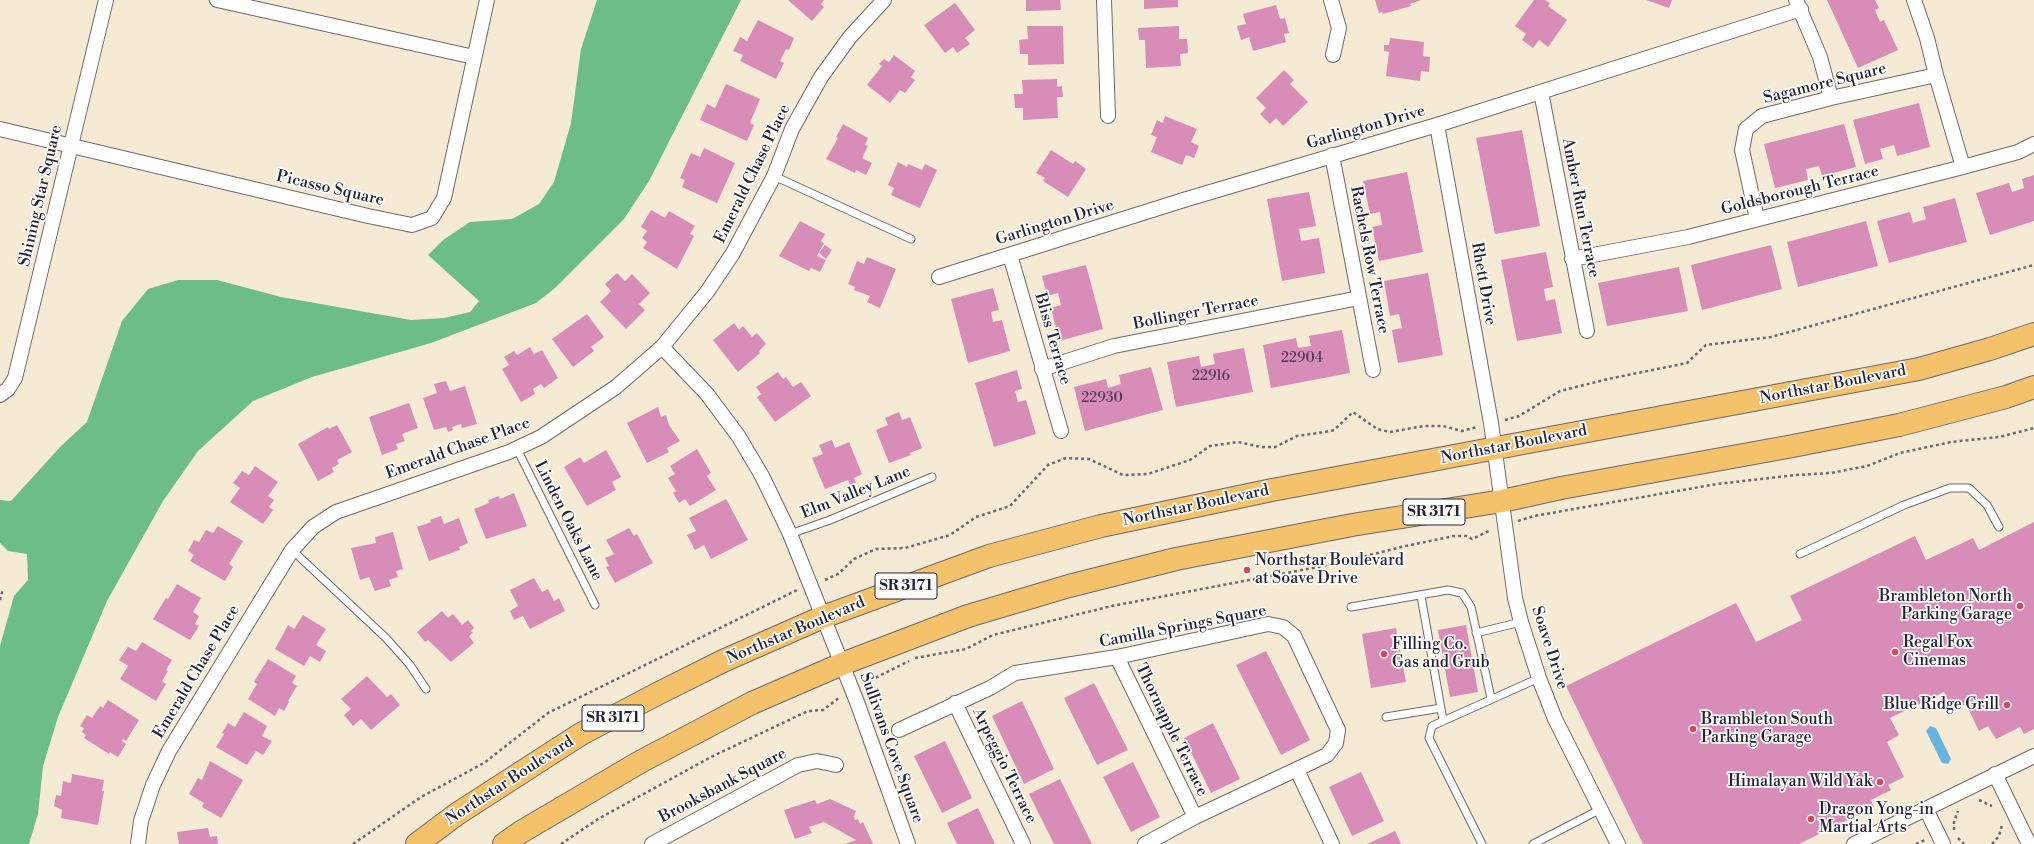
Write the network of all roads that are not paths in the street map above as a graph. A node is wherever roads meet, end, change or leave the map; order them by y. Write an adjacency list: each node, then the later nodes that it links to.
1 (106, 0): 18 (street, Shining Star Square)
2 (217, 0): 10 (street)
3 (487, 0): 10 (street, Picasso Square)
4 (884, 0): 21 (street, Emerald Chase Place)
5 (1104, 0): 14 (street)
6 (1331, 0): 9 (street)
7 (1914, 0): 11 (street)
8 (1799, 5): 12 (street, Garlington Drive); 13 (street)
9 (1333, 55)
10 (474, 57): 18 (street, Picasso Square)
11 (1936, 75): 13 (street, Sagamore Square); 20 (street)
12 (1541, 92): 15 (street, Garlington Drive); 25 (street, Amber Run Terrace)
13 (1831, 98): 22 (street, Sagamore Square)
14 (1108, 116)
15 (1437, 125): 19 (street, Garlington Drive); 36 (street, Rhett Drive)
16 (0, 129): 18 (street, Picasso Square)
17 (2034, 144): 20 (street, Goldsborough Terrace)
18 (70, 145): 34 (street, Shining Star Square)
19 (1332, 155): 24 (street, Garlington Drive); 27 (street, Rachels Row Terrace)
20 (1963, 167): 22 (street, Goldsborough Terrace)
21 (774, 176): 23 (lane); 30 (street, Emerald Chase Place)
22 (1758, 219): 25 (street, Goldsborough Terrace)
23 (911, 239)
24 (1010, 255): 26 (street, Garlington Drive); 31 (street, Bliss Terrace)
25 (1572, 259): 28 (street, Amber Run Terrace)
26 (939, 277)
27 (1359, 298): 31 (street, Bollinger Terrace); 32 (street, Rachels Row Terrace)
28 (1587, 331)
29 (2034, 334): 36 (main road, Northstar Boulevard / SR 3171)
30 (662, 347): 37 (street, Emerald Chase Place); 41 (street, Sullivans Cove Square)
31 (1042, 368): 35 (street, Bliss Terrace)
32 (1372, 370)
33 (2034, 387): 39 (main road, SR 3171)
34 (0, 395)
35 (1061, 431)
36 (1495, 448): 39 (street, Soave Drive); 47 (main road, Northstar Boulevard / SR 3171)
37 (517, 449): 42 (street, Emerald Chase Place); 45 (lane, Linden Oaks Lane)
38 (932, 477): 41 (lane, Elm Valley Lane)
39 (1502, 501): 48 (street, Soave Drive); 51 (main road, SR 3171)
40 (1999, 527): 43 (lane)
41 (790, 534): 47 (street, Sullivans Cove Square)
42 (292, 550): 53 (lane); 68 (street, Emerald Chase Place)
43 (1800, 554)
44 (1421, 596): 46 (lane); 49 (lane); 56 (lane)
45 (595, 605)
46 (1351, 607)
47 (823, 617): 51 (street, Sullivans Cove Square); 69 (main road, Northstar Boulevard / SR 3171)
48 (1521, 622): 49 (lane); 52 (street, Soave Drive)
49 (1476, 632): 54 (lane)
50 (1117, 657): 55 (street, Camilla Springs Square); 62 (street, Camilla Springs Square); 66 (street, Thornapple Terrace)
51 (842, 664): 70 (main road, SR 3171); 72 (street, Sullivans Cove Square)
52 (1538, 678): 54 (lane); 64 (street, Soave Drive)
53 (426, 688)
54 (1491, 698): 58 (lane)
55 (955, 703): 59 (street, Camilla Springs Square); 73 (street, Arpeggio Terrace)
56 (1441, 708): 57 (lane); 58 (lane)
57 (1386, 717)
58 (1443, 720): 76 (lane)
59 (900, 730)
60 (2034, 756): 63 (street)
61 (836, 765): 67 (street, Brooksbank Square)
62 (1297, 770): 66 (street, Camilla Springs Square); 75 (street)
63 (1995, 774): 65 (street); 81 (street)
64 (1601, 809): 77 (lane); 78 (street, Soave Drive)
65 (1926, 809): 79 (street); 80 (street)
66 (1195, 817): 74 (street, Camilla Springs Square)
67 (667, 840): 71 (street, Brooksbank Square)
68 (138, 844)
69 (417, 844)
70 (504, 844)
71 (652, 844)
72 (908, 844)
73 (1023, 844)
74 (1145, 844)
75 (1332, 844)
76 (1482, 844)
77 (1533, 844)
78 (1618, 844)
79 (1854, 844)
80 (1943, 844)
81 (2029, 844)

